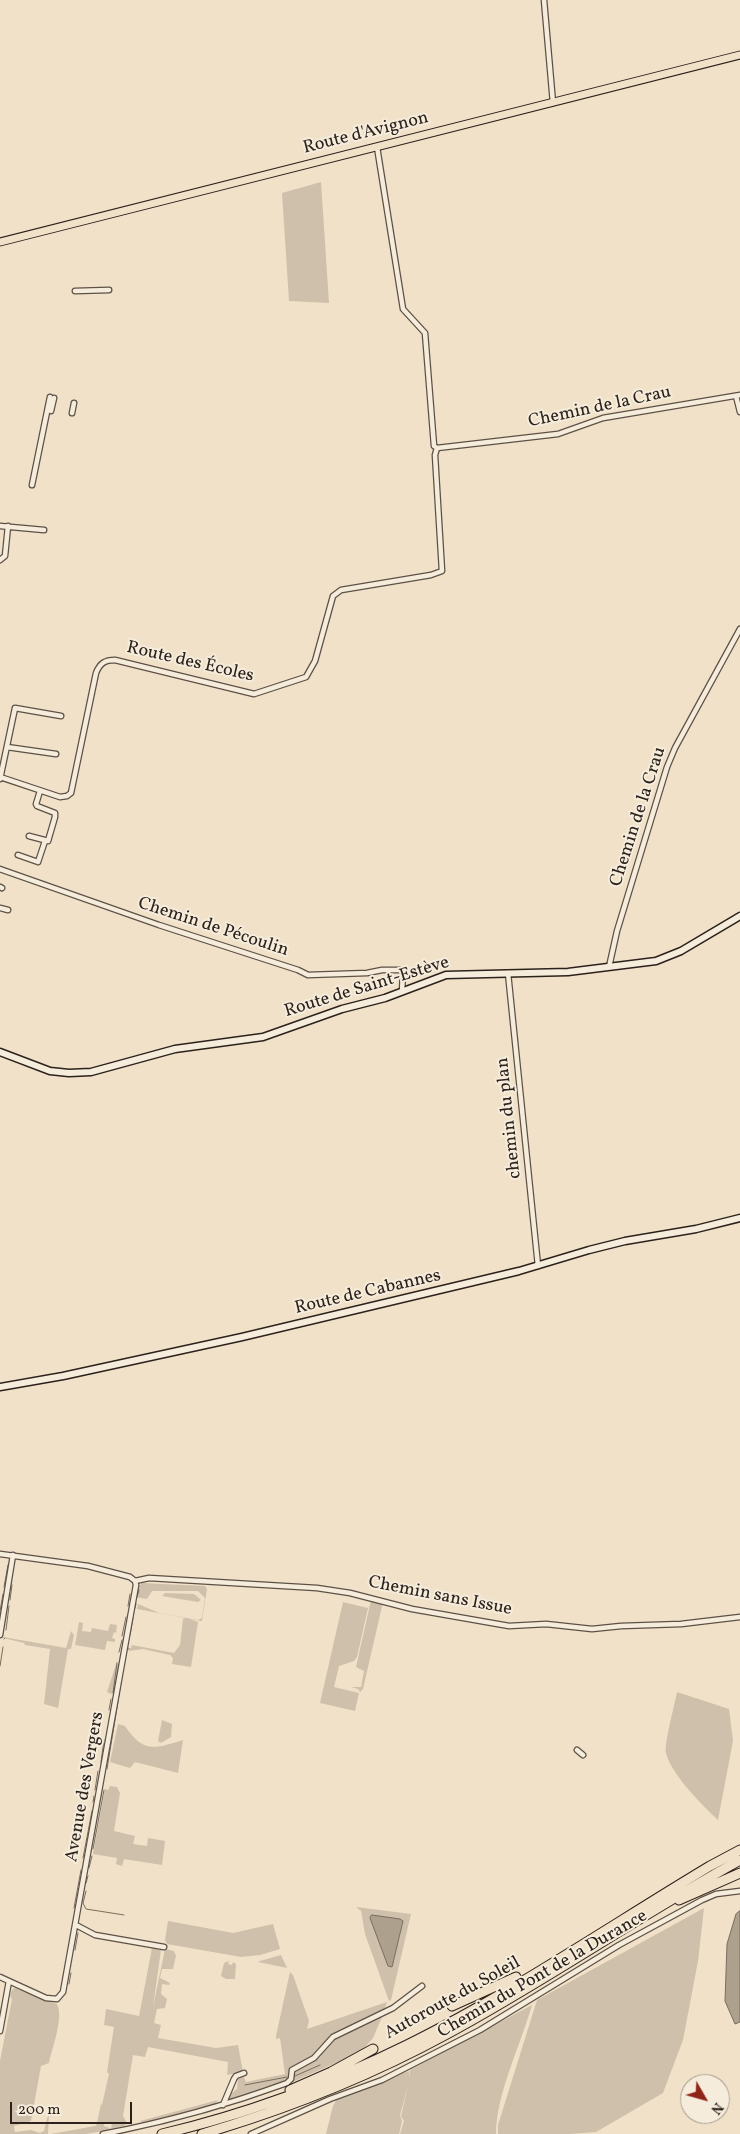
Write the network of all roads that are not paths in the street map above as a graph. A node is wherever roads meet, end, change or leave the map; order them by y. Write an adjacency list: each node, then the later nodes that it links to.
1 (544, 0): 3 (street)
2 (740, 56): 3 (main road, Route d'Avignon)
3 (553, 103): 4 (main road, Route d'Avignon)
4 (377, 147): 5 (main road, Route d'Avignon); 13 (street)
5 (0, 242)
6 (109, 290): 7 (street)
7 (75, 291)
8 (738, 396): 10 (street, Chemin de la Crau); 13 (street, Chemin de la Crau)
9 (74, 403): 11 (street)
10 (740, 412)
11 (72, 413)
12 (46, 436): 14 (street)
13 (437, 448): 24 (street, Route des Écoles)
14 (32, 485)
15 (0, 526): 16 (street)
16 (8, 526): 17 (street); 18 (street)
17 (44, 530)
18 (0, 560)
19 (740, 628): 32 (street, Chemin de la Crau)
20 (61, 716): 21 (street)
21 (7, 747): 22 (street); 23 (street)
22 (56, 754)
23 (0, 778): 24 (street, Route des Écoles)
24 (40, 791): 26 (street)
25 (29, 836): 26 (street)
26 (45, 841): 27 (street)
27 (18, 855)
28 (0, 869): 34 (street, Chemin de Pécoulin)
29 (0, 908): 30 (street)
30 (8, 910)
31 (740, 916): 32 (street, Route de Saint-Estève)
32 (609, 967): 33 (street, Route de Saint-Estève)
33 (508, 973): 34 (street, Route de Saint-Estève); 37 (street, chemin du plan)
34 (402, 992): 35 (street, Route de Saint-Estève)
35 (0, 1052)
36 (740, 1218): 37 (street, Route de Cabannes)
37 (537, 1263): 38 (street, Route de Cabannes)
38 (0, 1387)
39 (0, 1554): 40 (street)
40 (13, 1555): 41 (street); 43 (street)
41 (135, 1581): 42 (street, Chemin sans Issue); 51 (street, Avenue des Vergers)
42 (740, 1617)
43 (0, 1635)
44 (577, 1750): 45 (street)
45 (583, 1755)
46 (740, 1850): 53 (highway, Autoroute du Soleil)
47 (740, 1860): 50 (highway, Autoroute du Soleil)
48 (740, 1873): 50 (highway)
49 (740, 1891): 65 (street, Chemin du Pont de la Durance)
50 (656, 1909): 62 (highway, Autoroute du Soleil)
51 (76, 1925): 52 (street); 55 (street, Avenue des Vergers)
52 (164, 1946)
53 (573, 1949): 57 (highway); 62 (highway, Autoroute du Soleil)
54 (0, 1977): 55 (street)
55 (9, 1981): 58 (street)
56 (422, 1986): 61 (street)
57 (452, 2006)
58 (0, 2031)
59 (373, 2049): 62 (highway)
60 (244, 2073): 61 (street)
61 (223, 2105): 63 (street)
62 (199, 2130): 64 (highway, Autoroute du Soleil)
63 (103, 2134)
64 (162, 2134)
65 (252, 2134)

